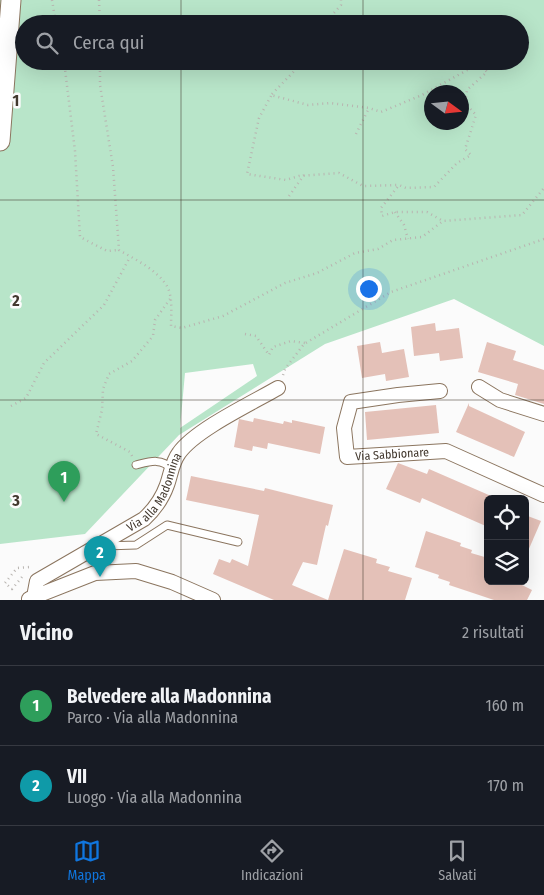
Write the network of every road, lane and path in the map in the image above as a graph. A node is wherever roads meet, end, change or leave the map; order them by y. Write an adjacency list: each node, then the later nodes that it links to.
1 (11, 0): 16 (street)
2 (52, 0): 5 (path)
3 (99, 0): 6 (path)
4 (341, 0): 7 (path)
5 (54, 15)
6 (100, 15)
7 (332, 15)
8 (65, 70): 25 (path)
9 (100, 70): 25 (path)
10 (296, 70): 13 (path)
11 (466, 70): 14 (path)
12 (486, 70): 18 (path)
13 (271, 96): 14 (path); 17 (path)
14 (369, 108): 15 (path)
15 (356, 134)
16 (0, 141)
17 (304, 176): 18 (path); 20 (path)
18 (399, 185): 21 (path)
19 (544, 188): 22 (path)
20 (289, 196)
21 (395, 212): 22 (path); 23 (path)
22 (443, 221): 23 (path)
23 (408, 239): 27 (path)
24 (544, 240): 29 (path)
25 (119, 250): 26 (path)
26 (130, 257): 27 (path); 33 (path)
27 (170, 299): 35 (path)
28 (245, 334): 29 (path)
29 (306, 343): 31 (path)
30 (479, 387): 34 (street)
31 (278, 388): 36 (street, Via alla Madonnina)
32 (440, 391): 37 (street, Via Sabbionare)
33 (11, 406)
34 (544, 414)
35 (136, 465): 36 (lane)
36 (171, 469): 39 (street, Via alla Madonnina)
37 (544, 495)
38 (238, 542): 39 (lane)
39 (97, 546): 40 (street, Via alla Madonnina)
40 (45, 577): 41 (path); 42 (street)
41 (12, 589)
42 (31, 599): 43 (street)
43 (213, 600)

